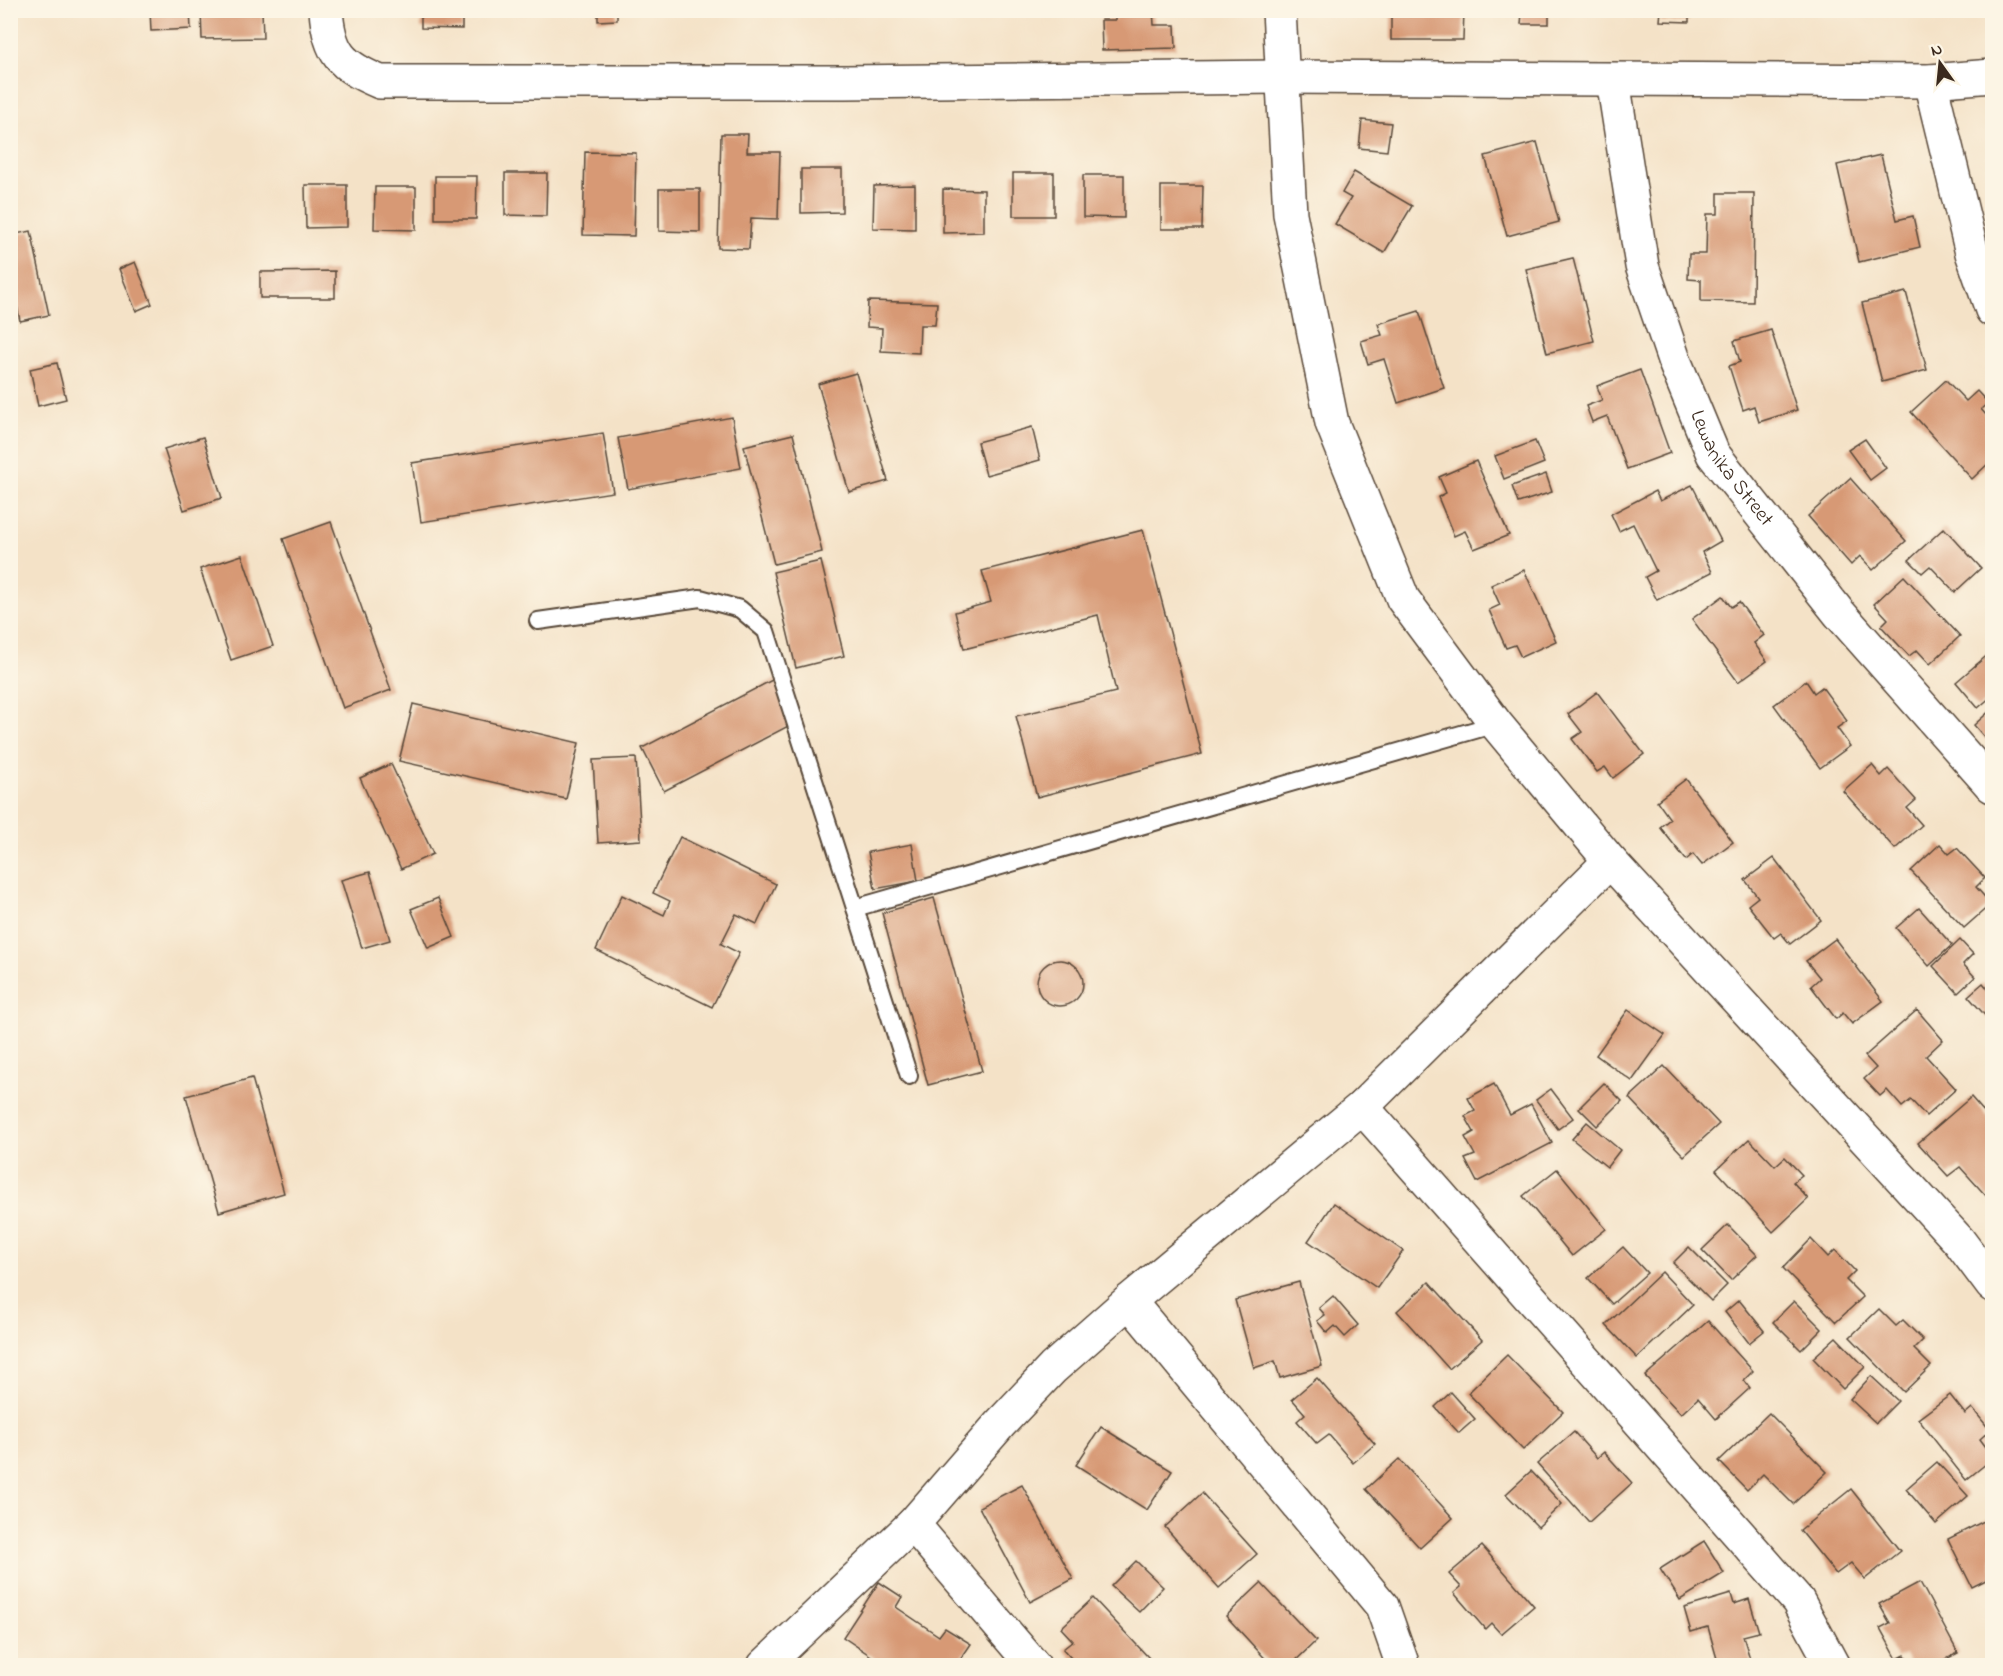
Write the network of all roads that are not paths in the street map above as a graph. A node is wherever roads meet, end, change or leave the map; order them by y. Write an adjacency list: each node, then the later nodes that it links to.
1 (326, 10): 4 (street)
2 (1279, 10): 4 (street)
3 (1992, 76): 6 (street)
4 (1280, 77): 5 (street); 9 (street)
5 (1613, 80): 6 (street); 10 (street, Lewanika Street)
6 (1930, 81): 7 (street)
7 (1992, 310)
8 (538, 621): 12 (lane)
9 (1496, 724): 11 (street); 12 (lane)
10 (1992, 786)
11 (1610, 861): 14 (street); 15 (street)
12 (855, 908): 13 (lane)
13 (909, 1076)
14 (1362, 1107): 16 (street); 21 (street)
15 (1992, 1285)
16 (1129, 1301): 17 (street); 20 (street)
17 (913, 1524): 18 (street); 19 (street)
18 (765, 1665)
19 (1034, 1665)
20 (1403, 1665)
21 (1833, 1665)

